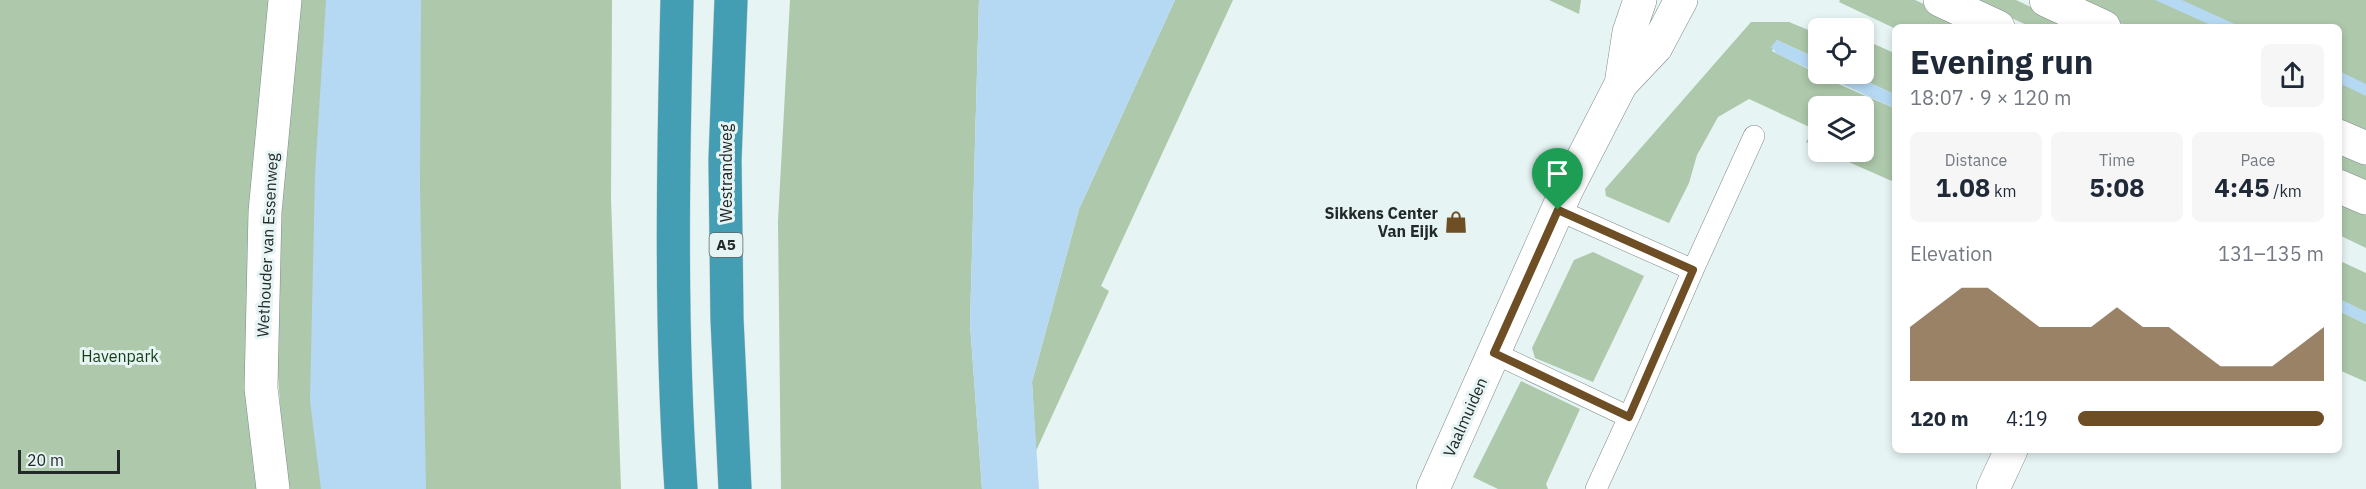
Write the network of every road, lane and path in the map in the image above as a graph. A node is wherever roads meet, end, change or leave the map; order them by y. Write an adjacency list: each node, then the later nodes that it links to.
1 (285, 0): 21 (street, Wethouder van Essenweg)
2 (677, 0): 22 (highway)
3 (730, 0): 23 (highway, Westrandweg / A5)
4 (1640, 0): 10 (street, Vaalmuiden)
5 (1681, 0): 10 (street, Vaalmuiden)
6 (1940, 0): 8 (street)
7 (2046, 0): 9 (street)
8 (1992, 24)
9 (2098, 24)
10 (1621, 84): 16 (street, Vaalmuiden)
11 (1754, 136): 17 (lane)
12 (2342, 138): 13 (street)
13 (2366, 148)
14 (2342, 188): 15 (street)
15 (2366, 198)
16 (1558, 210): 17 (lane); 18 (street, Vaalmuiden)
17 (1693, 270): 19 (lane)
18 (1494, 353): 19 (lane); 24 (street, Vaalmuiden)
19 (1629, 417): 25 (lane)
20 (2010, 453): 26 (street)
21 (273, 489)
22 (681, 489)
23 (735, 489)
24 (1433, 489)
25 (1596, 489)
26 (1993, 489)

